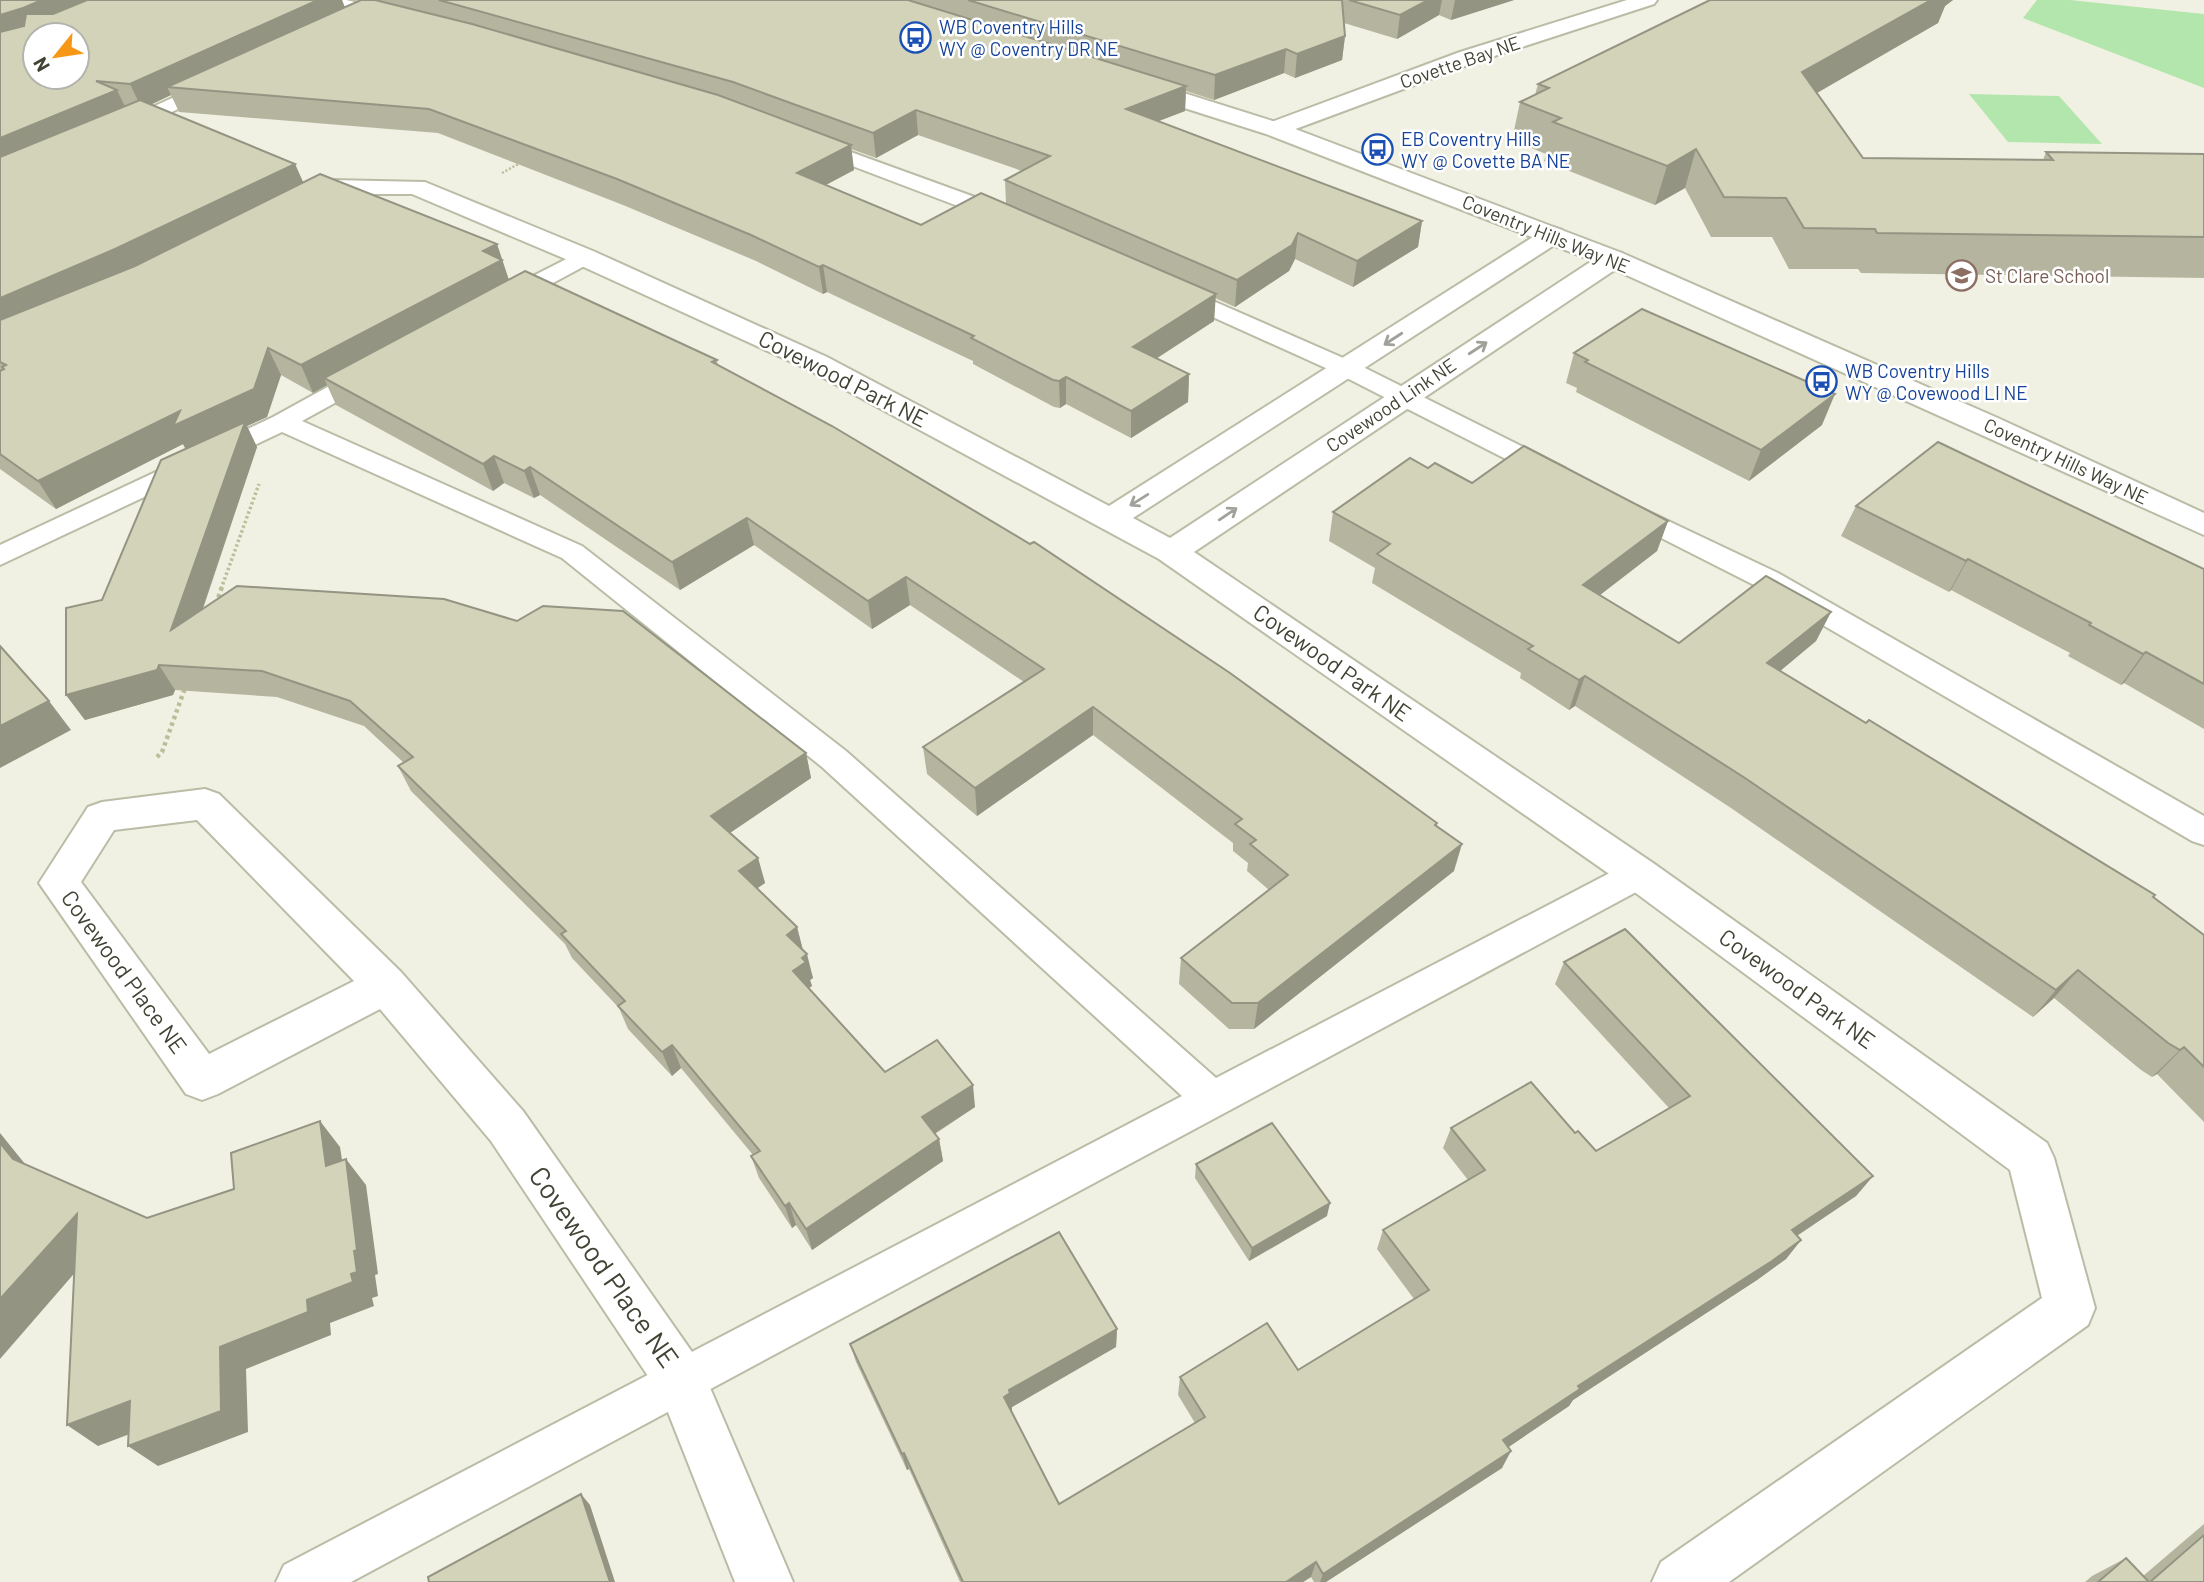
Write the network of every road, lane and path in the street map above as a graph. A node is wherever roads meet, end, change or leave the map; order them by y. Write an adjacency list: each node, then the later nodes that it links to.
1 (324, 0): 3 (lane)
2 (1647, 0): 8 (street, Covette Bay NE)
3 (374, 11): 4 (lane); 5 (lane)
4 (411, 21)
5 (349, 22)
6 (239, 74): 9 (lane)
7 (1116, 79): 8 (street, Coventry Hills Way NE)
8 (1274, 128): 15 (street, Coventry Hills Way NE)
9 (103, 136)
10 (793, 136): 14 (lane)
11 (529, 158): 12 (path)
12 (494, 177)
13 (283, 212): 16 (street, Covewood Park NE)
14 (1033, 227)
15 (1553, 235): 17 (street, Coventry Hills Way NE); 21 (street, one-way to 21)
16 (584, 257): 19 (lane); 26 (street, Covewood Park NE)
17 (1613, 259): 22 (street, Covewood Link NE, one-way to 17); 27 (street, Coventry Hills Way NE)
18 (1147, 278): 21 (lane)
19 (487, 310)
20 (390, 363): 23 (lane)
21 (1348, 369): 22 (lane); 26 (street, one-way to 26)
22 (1403, 397): 24 (lane); 28 (street, Covewood Link NE, one-way to 22)
23 (282, 422): 29 (lane); 30 (path); 36 (lane)
24 (1583, 488)
25 (1608, 500): 33 (lane)
26 (1110, 519): 28 (street, Covewood Park NE)
27 (2204, 525)
28 (1171, 552): 34 (street, Covewood Park NE)
29 (0, 556)
30 (214, 609)
31 (185, 687): 32 (path)
32 (102, 817): 35 (street, Covewood Place NE); 35 (street, Covewood Place NE)
33 (2204, 832)
34 (1639, 874): 36 (lane); 40 (street, Covewood Park NE)
35 (386, 985): 37 (street, Covewood Place NE)
36 (1212, 1099): 37 (lane)
37 (681, 1380): 38 (lane); 39 (street, Covewood Place NE)
38 (301, 1582)
39 (764, 1582)
40 (1681, 1582)

